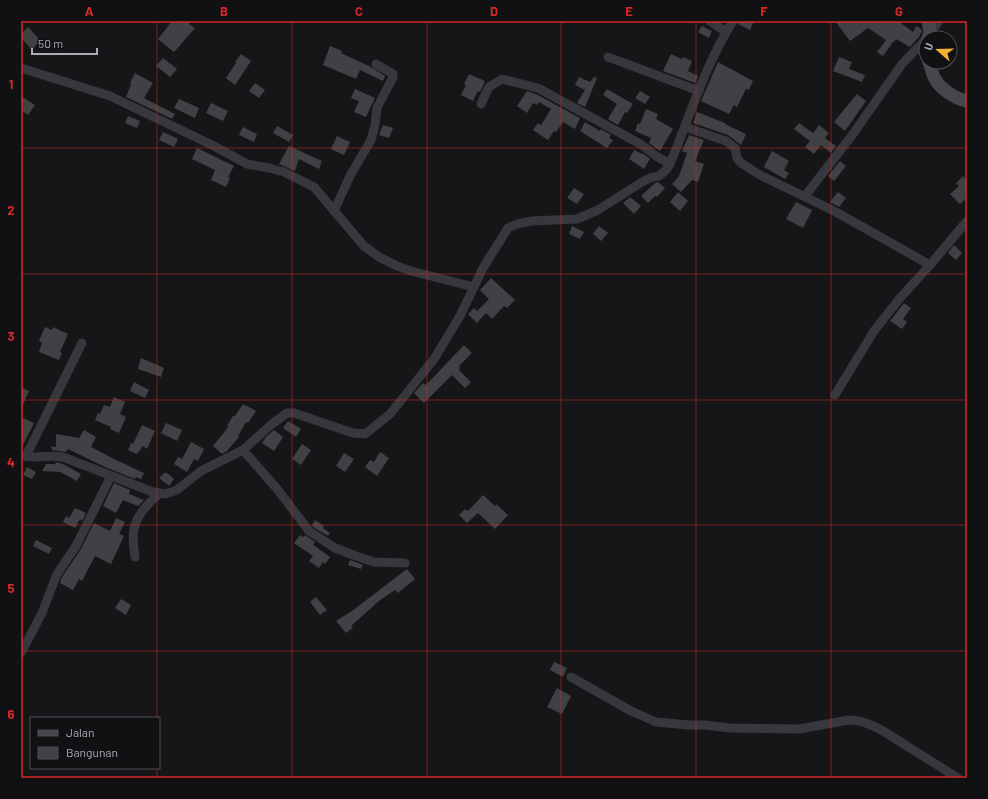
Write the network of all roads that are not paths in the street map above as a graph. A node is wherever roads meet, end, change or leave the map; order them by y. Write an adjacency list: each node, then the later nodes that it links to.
1 (710, 21): 5 (street)
2 (733, 21): 5 (street)
3 (939, 21): 4 (street)
4 (929, 30)
5 (726, 32): 11 (street)
6 (918, 44): 16 (street)
7 (608, 57): 11 (street)
8 (376, 64): 17 (street)
9 (21, 68): 17 (street)
10 (932, 70): 12 (main road)
11 (699, 90): 14 (street)
12 (967, 101)
13 (481, 104): 15 (street)
14 (685, 128): 15 (street); 16 (street)
15 (670, 164): 20 (street)
16 (805, 196): 19 (street)
17 (334, 211): 20 (street)
18 (967, 221): 19 (street)
19 (930, 265): 22 (street)
20 (474, 287): 23 (street)
21 (82, 343): 24 (street)
22 (835, 395)
23 (243, 450): 26 (street); 28 (street)
24 (23, 456): 25 (street)
25 (111, 476): 26 (street); 29 (street)
26 (159, 494): 27 (street)
27 (135, 558)
28 (405, 563)
29 (21, 653)
30 (571, 677): 31 (street)
31 (958, 778)

